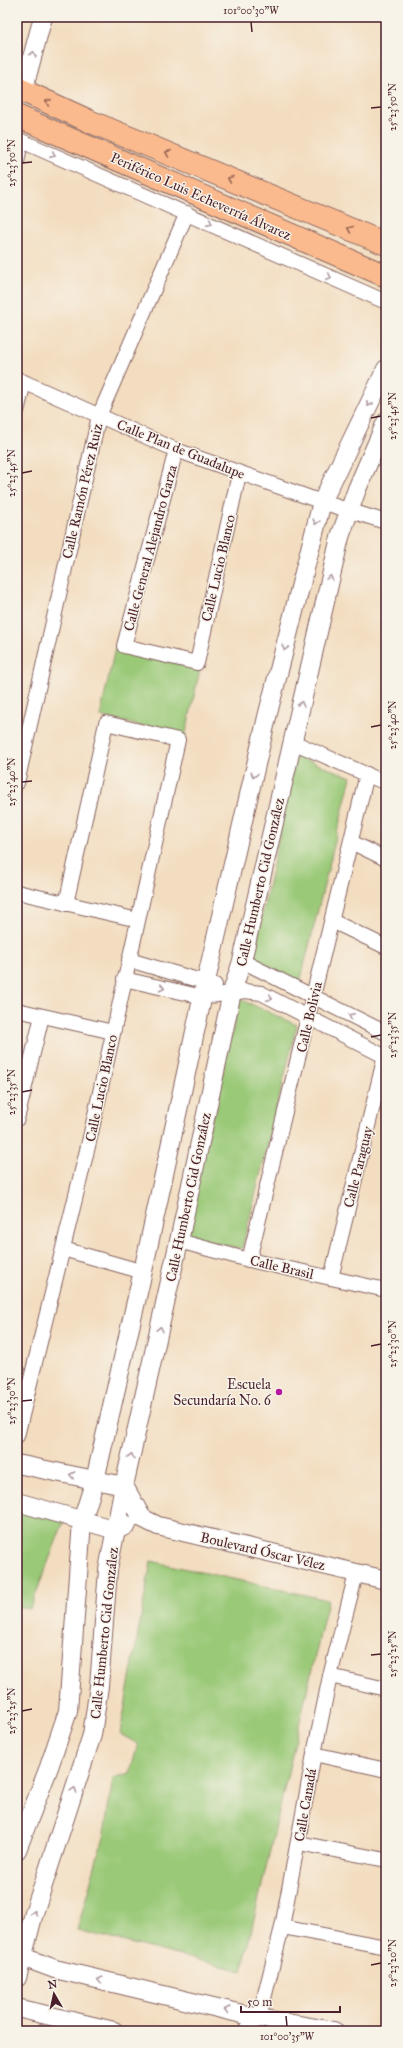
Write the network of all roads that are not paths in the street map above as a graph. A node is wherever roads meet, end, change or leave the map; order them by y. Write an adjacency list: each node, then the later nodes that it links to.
1 (43, 17): 2 (street, one-way to 1)
2 (20, 89): 7 (main road, Periférico Luis Echeverría Álvarez, one-way to 2)
3 (17, 116): 8 (main road, Periférico Luis Echeverría Álvarez)
4 (19, 140): 5 (street); 6 (street, one-way to 6)
5 (17, 162)
6 (186, 213): 9 (street, one-way to 9); 13 (street, Calle Ramón Pérez Ruiz)
7 (386, 244)
8 (386, 276)
9 (386, 302)
10 (386, 368): 17 (street, Calle Humberto Cid González, one-way to 17)
11 (20, 380): 12 (street); 13 (street, Calle Plan de Guadalupe)
12 (17, 411)
13 (99, 416): 15 (street, Calle Plan de Guadalupe); 25 (street, Calle Ramón Pérez Ruiz)
14 (386, 422): 18 (street, Calle Humberto Cid González)
15 (176, 450): 16 (street, Calle Plan de Guadalupe); 20 (street, Calle General Alejandro Garza)
16 (239, 474): 17 (street, Calle Plan de Guadalupe); 20 (street, Calle Lucio Blanco)
17 (322, 502): 18 (street, Calle Plan de Guadalupe); 21 (street, Calle Humberto Cid González, one-way to 21)
18 (348, 510): 19 (street, Calle Plan de Guadalupe); 22 (street, Calle Humberto Cid González, one-way to 18)
19 (386, 522)
20 (197, 663)
21 (267, 717): 22 (street); 37 (street, Calle Humberto Cid González, one-way to 37)
22 (297, 724): 23 (street, Calle Humberto Cid González)
23 (293, 742): 24 (street); 35 (street, Calle Humberto Cid González)
24 (367, 774): 26 (street); 27 (street, Calle Bolivia)
25 (17, 783)
26 (386, 783)
27 (351, 842): 28 (street); 32 (street, Calle Bolivia)
28 (386, 859)
29 (17, 892): 30 (street)
30 (66, 904): 31 (street); 31 (street, Calle Lucio Blanco)
31 (138, 920): 34 (street, Calle Lucio Blanco)
32 (332, 921): 33 (street); 39 (street, Calle Bolivia)
33 (386, 947)
34 (129, 960): 36 (street, Calle Lucio Blanco); 37 (street)
35 (242, 961): 38 (street, Calle Humberto Cid González); 39 (street)
36 (124, 979): 37 (street, one-way to 37); 43 (street, Calle Lucio Blanco)
37 (204, 989): 38 (street); 55 (street, Calle Humberto Cid González)
38 (232, 992): 42 (street, one-way to 42); 47 (street, Calle Humberto Cid González)
39 (313, 998): 42 (street, Calle Bolivia); 44 (street, one-way to 39)
40 (17, 1010): 41 (street)
41 (42, 1016): 43 (street); 46 (street)
42 (309, 1017): 45 (street); 49 (street, Calle Bolivia)
43 (112, 1032): 48 (street, Calle Lucio Blanco)
44 (386, 1034)
45 (385, 1056): 51 (street, Calle Paraguay)
46 (17, 1119)
47 (179, 1242): 49 (street, Calle Brasil); 56 (street, Calle Humberto Cid González, one-way to 47)
48 (63, 1249): 50 (street); 53 (street, Calle Lucio Blanco)
49 (249, 1260): 51 (street, Calle Brasil)
50 (133, 1269)
51 (331, 1278): 52 (street, Calle Brasil)
52 (386, 1290)
53 (17, 1436)
54 (17, 1464): 55 (street, one-way to 54)
55 (95, 1480): 56 (street); 59 (street, Calle Humberto Cid González)
56 (124, 1486): 58 (street); 60 (street, Calle Humberto Cid González)
57 (17, 1502): 59 (street)
58 (142, 1518): 60 (street); 61 (street, Boulevard Óscar Vélez)
59 (82, 1521): 60 (street); 68 (street, Calle Humberto Cid González)
60 (116, 1530): 72 (street, Calle Humberto Cid González, one-way to 60)
61 (356, 1574): 62 (street, Boulevard Óscar Vélez); 63 (street, Calle Canadá)
62 (386, 1580)
63 (330, 1676): 64 (street); 65 (street, Calle Canadá)
64 (386, 1689)
65 (314, 1754): 66 (street); 67 (street, Calle Canadá)
66 (386, 1770)
67 (299, 1843): 69 (street); 70 (street, Calle Canadá)
68 (17, 1850)
69 (386, 1860)
70 (282, 1928): 71 (street); 75 (street, Calle Canadá)
71 (386, 1947)
72 (20, 1956): 73 (street, Calle Humberto Cid González); 75 (street, one-way to 72)
73 (17, 1978)
74 (17, 2008): 76 (street)
75 (259, 2018): 77 (street); 78 (street)
76 (114, 2031)
77 (245, 2031)
78 (334, 2031)

